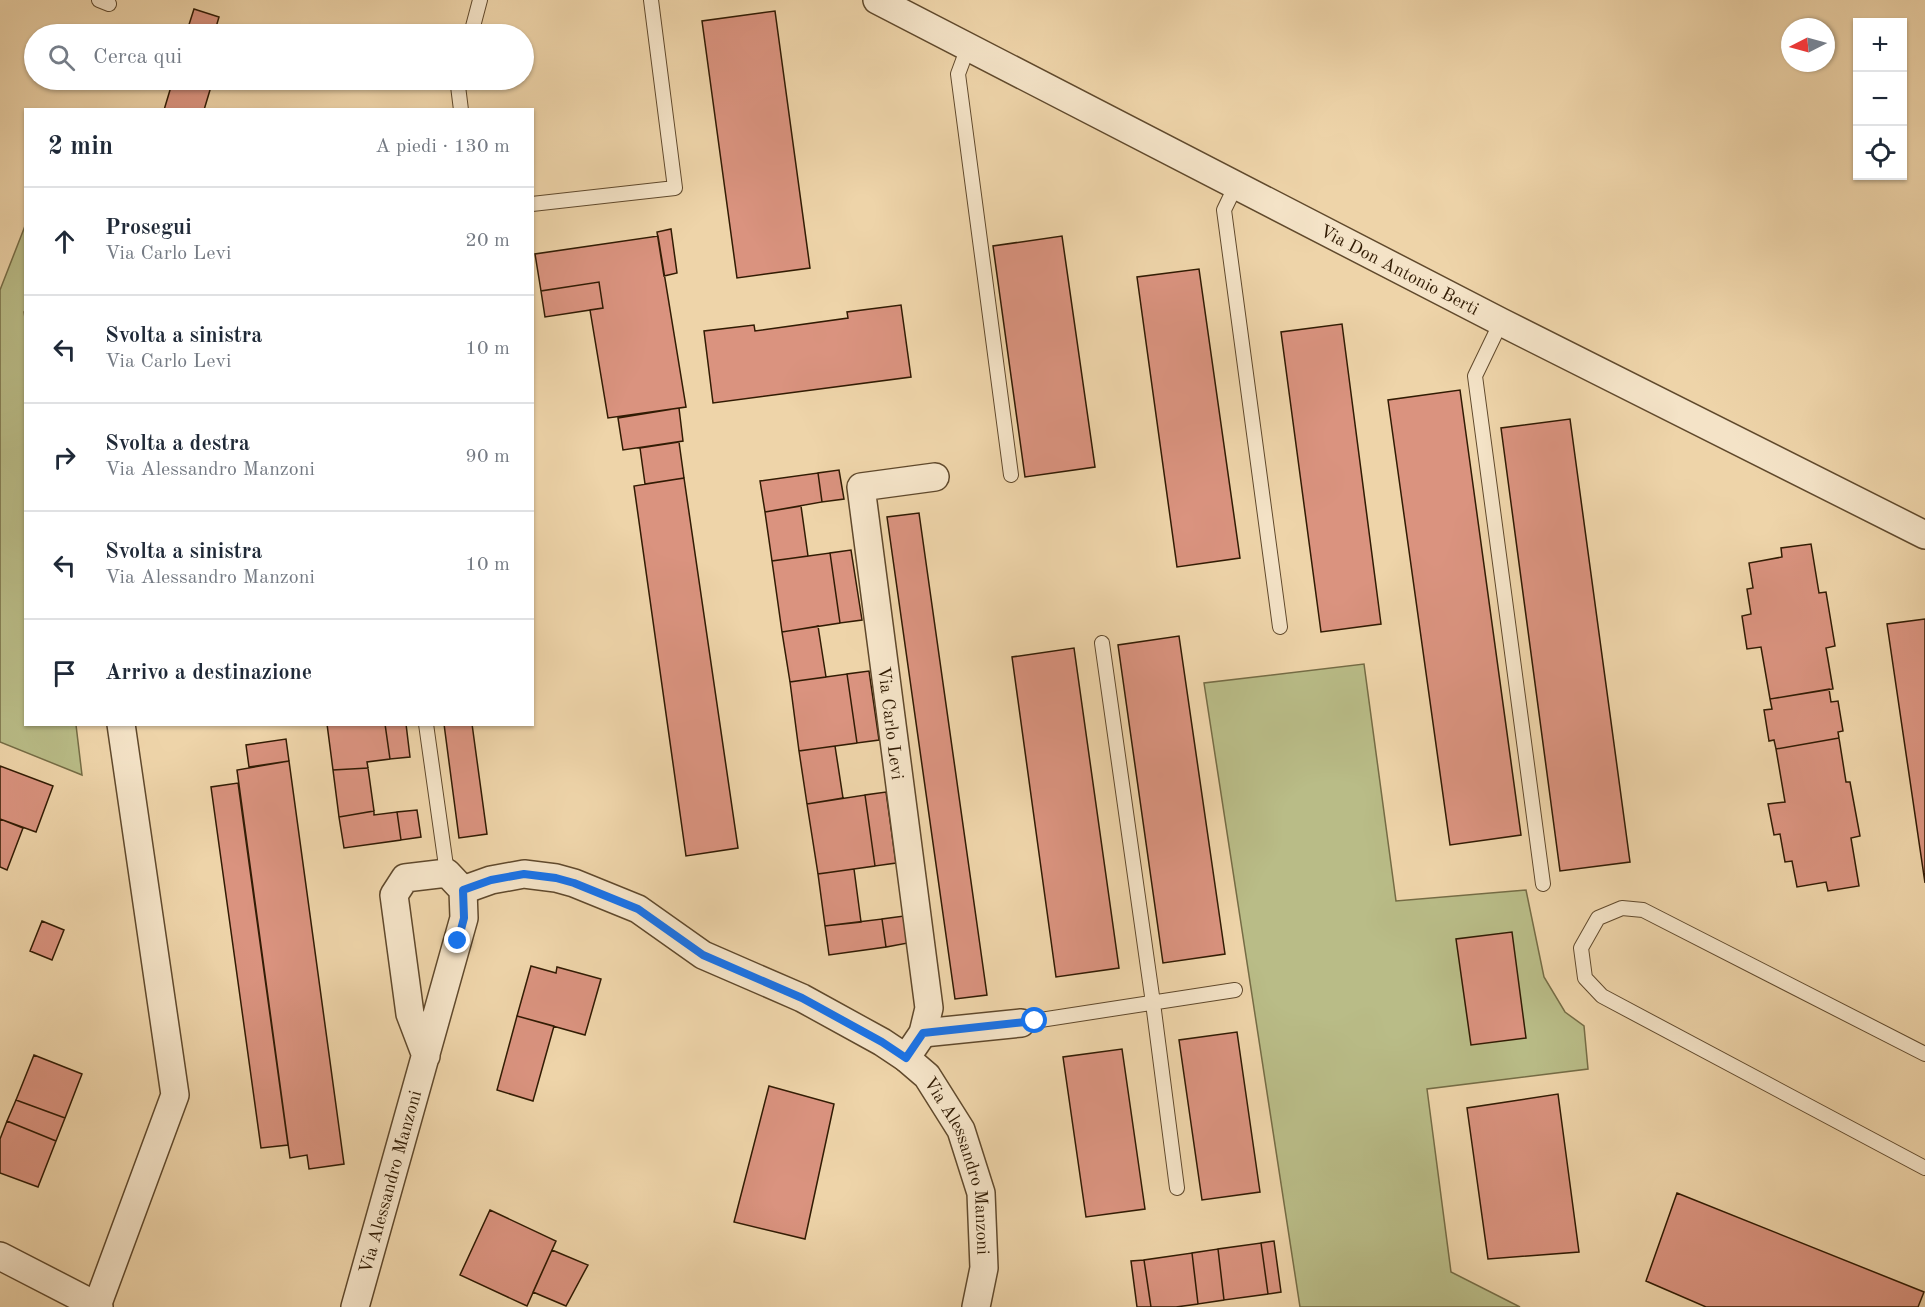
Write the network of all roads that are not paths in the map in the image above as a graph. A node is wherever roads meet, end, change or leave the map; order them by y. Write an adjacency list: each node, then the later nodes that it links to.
1 (480, 0): 4 (lane)
2 (651, 0): 9 (lane)
3 (877, 0): 5 (street, Via Don Antonio Berti)
4 (474, 24)
5 (968, 47): 8 (street, Via Don Antonio Berti); 11 (lane)
6 (458, 90): 7 (lane)
7 (461, 108)
8 (1236, 185): 10 (street, Via Don Antonio Berti); 14 (lane)
9 (534, 204)
10 (1501, 322): 13 (street, Via Don Antonio Berti); 19 (lane)
11 (1011, 475)
12 (935, 477): 23 (street, Via Carlo Levi)
13 (1925, 535)
14 (1280, 627)
15 (1102, 643): 21 (lane)
16 (121, 726): 30 (street)
17 (426, 726): 18 (lane)
18 (455, 882): 25 (street, Via Alessandro Manzoni); 25 (street, Via Alessandro Manzoni); 26 (street, Via Alessandro Manzoni)
19 (1544, 884)
20 (1235, 990): 21 (lane)
21 (1153, 1003): 22 (lane); 28 (lane)
22 (1021, 1023): 23 (street)
23 (923, 1033): 26 (street, Via Carlo Levi)
24 (1925, 1054): 27 (lane)
25 (426, 1056): 31 (street, Via Alessandro Manzoni)
26 (906, 1058): 32 (street, Via Alessandro Manzoni)
27 (1925, 1168)
28 (1176, 1188)
29 (0, 1256): 30 (street)
30 (98, 1306)
31 (355, 1307)
32 (976, 1307)

